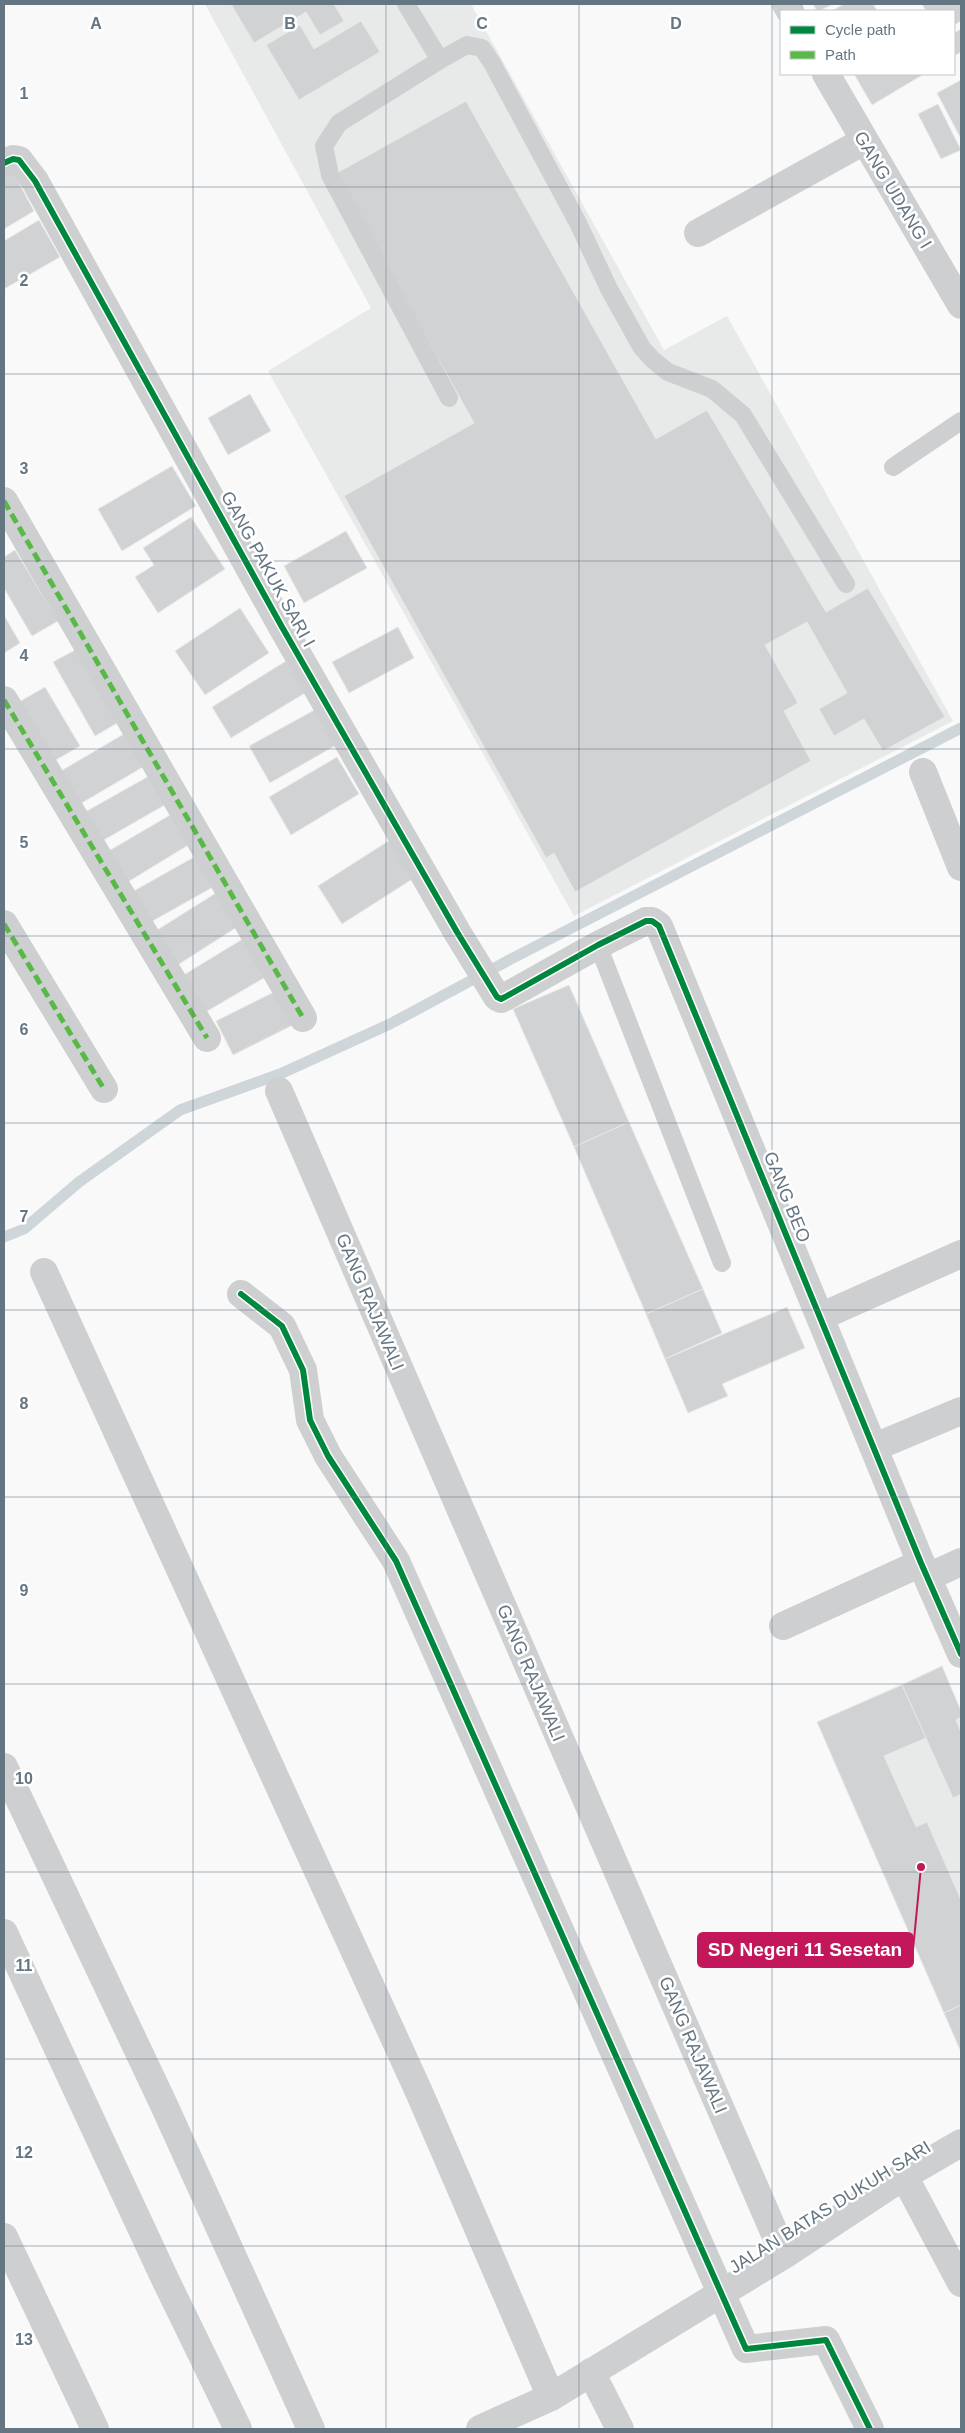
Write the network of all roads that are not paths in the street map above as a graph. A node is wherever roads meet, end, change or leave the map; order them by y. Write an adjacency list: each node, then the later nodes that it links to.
1 (406, 4): 2 (lane)
2 (440, 60): 8 (lane); 12 (lane)
3 (827, 75): 4 (street, GANG UDANG I)
4 (864, 141): 6 (street); 7 (street, GANG UDANG I)
5 (11, 162): 18 (street, GANG PAKUK SARI I)
6 (698, 233)
7 (961, 305)
8 (449, 398)
9 (961, 421): 10 (lane)
10 (893, 467)
11 (4, 501): 19 (street)
12 (846, 584)
13 (4, 700): 20 (street)
14 (923, 772): 15 (street)
15 (961, 867)
16 (4, 924): 21 (street)
17 (598, 945): 18 (street, GANG BEO); 24 (lane); 27 (street, GANG BEO)
18 (493, 992)
19 (303, 1018)
20 (207, 1038)
21 (104, 1089)
22 (279, 1091): 39 (street, GANG RAJAWALI)
23 (961, 1254): 27 (street)
24 (722, 1263)
25 (44, 1272): 43 (street)
26 (241, 1294): 41 (street)
27 (820, 1317): 29 (street, GANG BEO)
28 (961, 1411): 29 (street)
29 (875, 1447): 31 (street, GANG BEO)
30 (961, 1562): 31 (street)
31 (924, 1570): 32 (street); 33 (street, GANG BEO)
32 (783, 1626)
33 (961, 1654)
34 (4, 1767): 46 (street)
35 (4, 1933): 45 (street)
36 (961, 2145): 37 (street, JALAN BATAS DUKUH SARI)
37 (904, 2176): 39 (street, JALAN BATAS DUKUH SARI); 40 (street)
38 (4, 2237): 44 (street)
39 (784, 2255): 41 (street, JALAN BATAS DUKUH SARI)
40 (961, 2283)
41 (720, 2293): 42 (street, JALAN BATAS DUKUH SARI); 49 (street)
42 (591, 2372): 43 (street, JALAN BATAS DUKUH SARI); 48 (street)
43 (551, 2397): 47 (street, JALAN BATAS DUKUH SARI)
44 (96, 2429)
45 (238, 2429)
46 (311, 2429)
47 (480, 2429)
48 (620, 2429)
49 (870, 2429)

